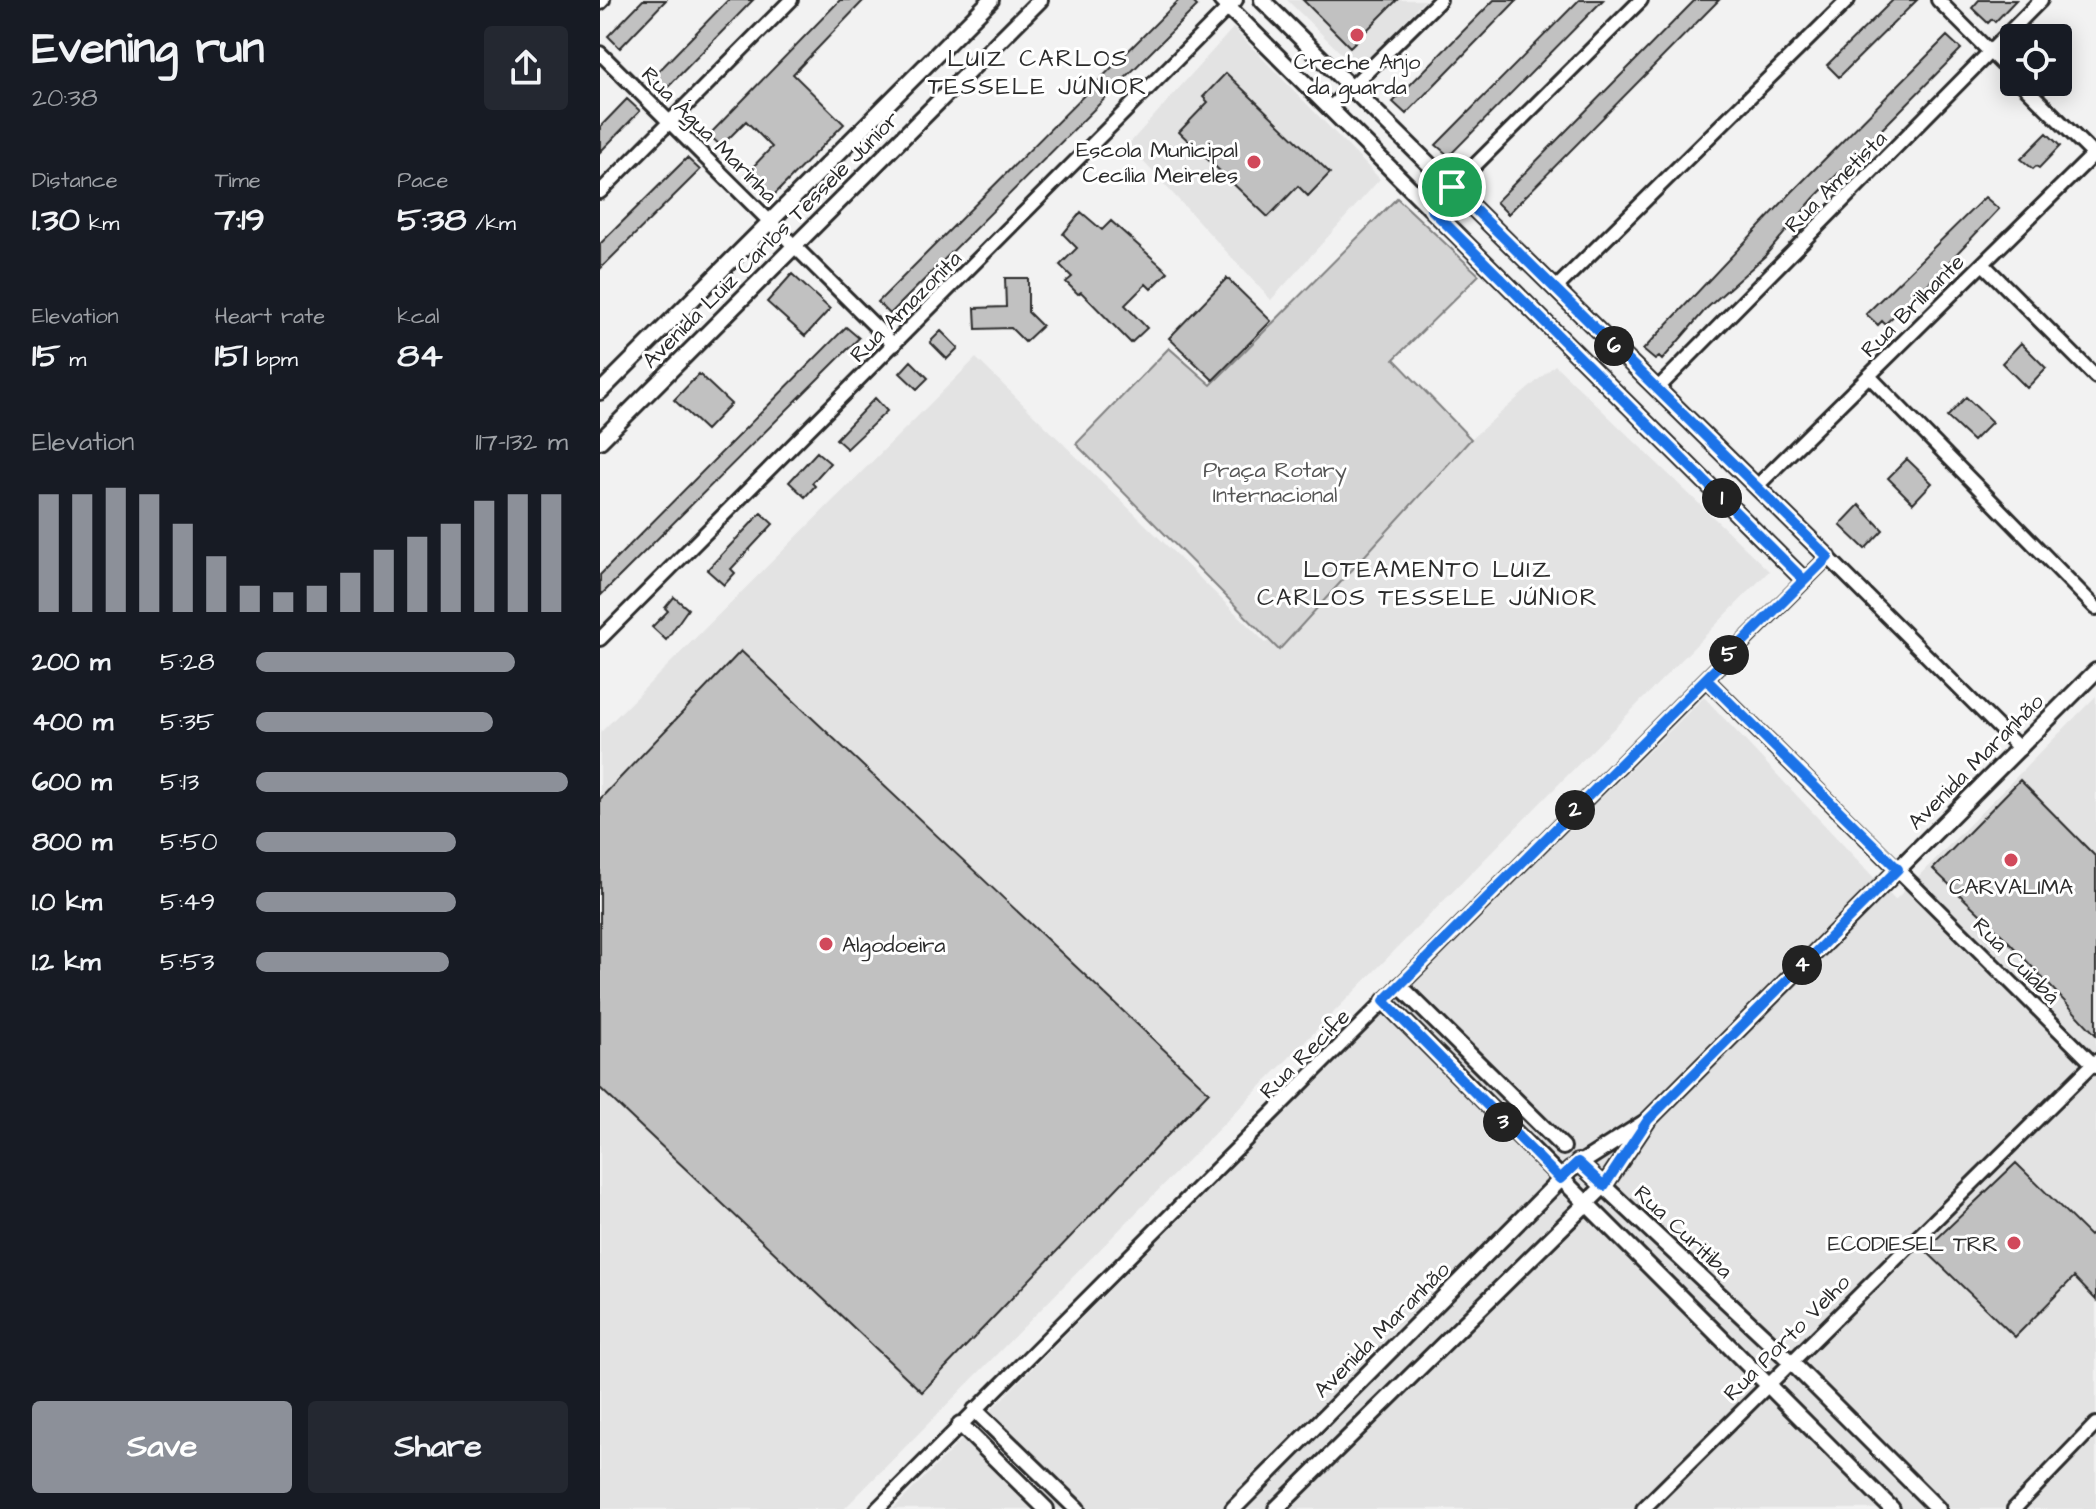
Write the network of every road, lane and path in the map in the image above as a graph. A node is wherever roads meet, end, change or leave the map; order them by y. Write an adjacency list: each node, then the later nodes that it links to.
1 (791, 0): 17 (street)
2 (991, 0): 22 (street, Avenida Luiz Carlos Tessele Júnior)
3 (1040, 0): 23 (street, Avenida Luiz Carlos Tessele Júnior)
4 (1262, 0): 14 (street)
5 (1440, 0): 14 (street)
6 (1641, 0): 19 (street)
7 (1848, 0): 25 (street)
8 (1938, 0): 11 (street)
9 (2041, 0): 11 (street, Rua Ametista)
10 (1229, 2): 16 (street); 26 (street, Rua Amazonita)
11 (1990, 52): 13 (street); 29 (street, Rua Ametista)
12 (600, 53): 17 (street, Rua Água Marinha)
13 (2000, 62)
14 (1352, 88): 16 (street); 19 (street)
15 (2034, 96): 18 (street)
16 (1330, 108): 21 (street)
17 (669, 122): 20 (street); 22 (street, Rua Água Marinha)
18 (2095, 155): 24 (street, Rua Brilhante)
19 (1452, 187): 21 (street); 25 (street)
20 (600, 192)
21 (1431, 209): 34 (street)
22 (770, 222): 23 (street, Rua Água Marinha); 30 (street, Avenida Luiz Carlos Tessele Júnior)
23 (793, 245): 26 (street, Rua Água Marinha); 31 (street, Avenida Luiz Carlos Tessele Júnior)
24 (1983, 264): 27 (street, Rua Brilhante); 28 (street)
25 (1555, 289): 29 (street)
26 (894, 345): 36 (street, Rua Amazonita)
27 (1869, 376): 32 (street, Rua Brilhante); 35 (street)
28 (2096, 377)
29 (1657, 389): 32 (street)
30 (600, 392)
31 (600, 441)
32 (1756, 487): 33 (street)
33 (1828, 557): 34 (street, Rua Recife); 39 (street)
34 (1804, 580): 38 (street, Rua Recife)
35 (2096, 608)
36 (600, 639)
37 (2096, 671): 39 (street, Avenida Maranhão)
38 (1706, 679): 40 (street, Rua Cuiabá); 41 (street, Rua Recife)
39 (2020, 749): 40 (street, Avenida Maranhão)
40 (1898, 869): 43 (street, Rua Cuiabá); 44 (street, Avenida Maranhão)
41 (1400, 986): 42 (street, Rua Recife); 45 (street, Rua Curitiba)
42 (1384, 1001): 47 (street); 52 (street, Rua Recife)
43 (2095, 1064): 50 (street, Rua Porto Velho)
44 (1648, 1120): 46 (street, Avenida Maranhão); 48 (street)
45 (1563, 1147): 46 (street, Rua Curitiba)
46 (1578, 1162): 47 (street, Avenida Maranhão); 48 (street, Rua Curitiba)
47 (1560, 1179): 49 (street); 58 (street, Avenida Maranhão)
48 (1604, 1186): 49 (street); 50 (street, Rua Curitiba)
49 (1584, 1205): 51 (street); 59 (street)
50 (1790, 1361): 51 (street, Rua Porto Velho); 62 (street, Rua Curitiba)
51 (1766, 1384): 60 (street, Rua Porto Velho); 61 (street)
52 (975, 1410): 53 (street, Rua Recife); 57 (street)
53 (960, 1424): 55 (street, Rua Recife); 56 (street)
54 (2096, 1424): 63 (street)
55 (877, 1509)
56 (1046, 1509)
57 (1077, 1509)
58 (1233, 1509)
59 (1276, 1509)
60 (1643, 1509)
61 (1892, 1509)
62 (1938, 1509)
63 (2014, 1509)

